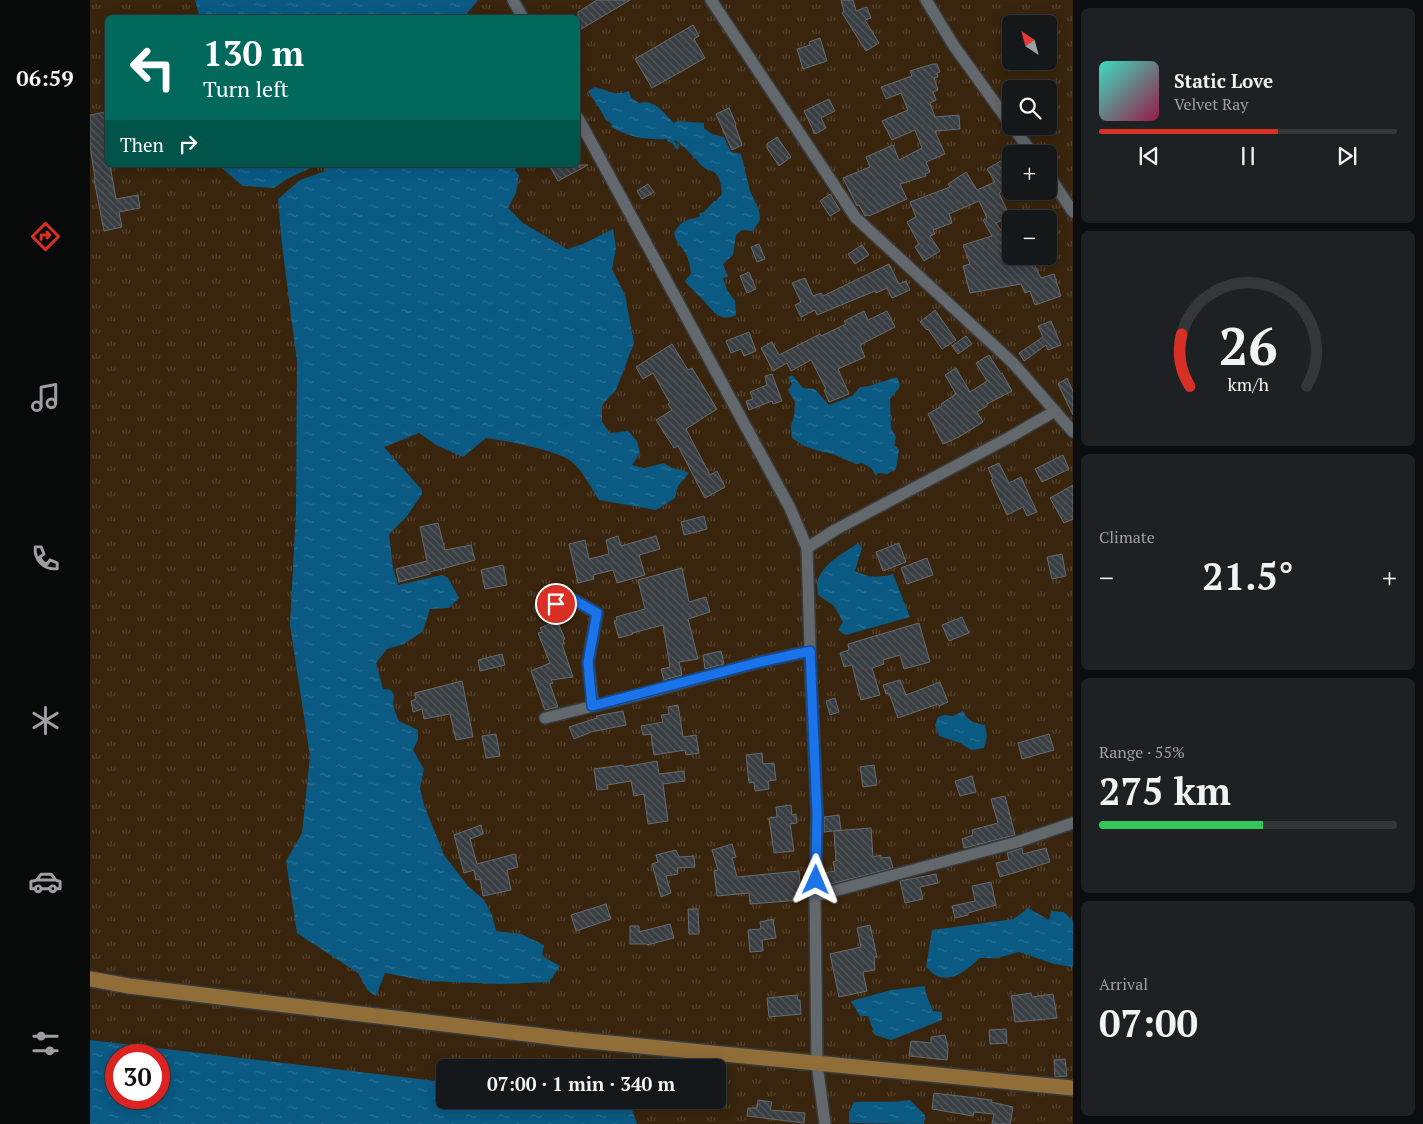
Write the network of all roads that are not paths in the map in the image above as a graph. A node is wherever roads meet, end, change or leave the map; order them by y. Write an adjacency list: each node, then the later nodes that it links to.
1 (513, 0): 4 (street)
2 (711, 0): 9 (street)
3 (926, 0): 5 (street)
4 (521, 15)
5 (1002, 111)
6 (580, 122): 11 (street)
7 (1057, 188): 8 (street)
8 (1073, 212)
9 (1055, 411): 10 (street); 11 (street)
10 (1073, 432)
11 (807, 548): 13 (street)
12 (540, 608): 14 (street)
13 (810, 651): 14 (street); 17 (street)
14 (592, 706): 15 (street)
15 (545, 718)
16 (1073, 823): 17 (street)
17 (816, 896): 19 (street)
18 (90, 979): 19 (main road)
19 (817, 1064): 20 (main road); 21 (street)
20 (1073, 1088)
21 (825, 1124)

